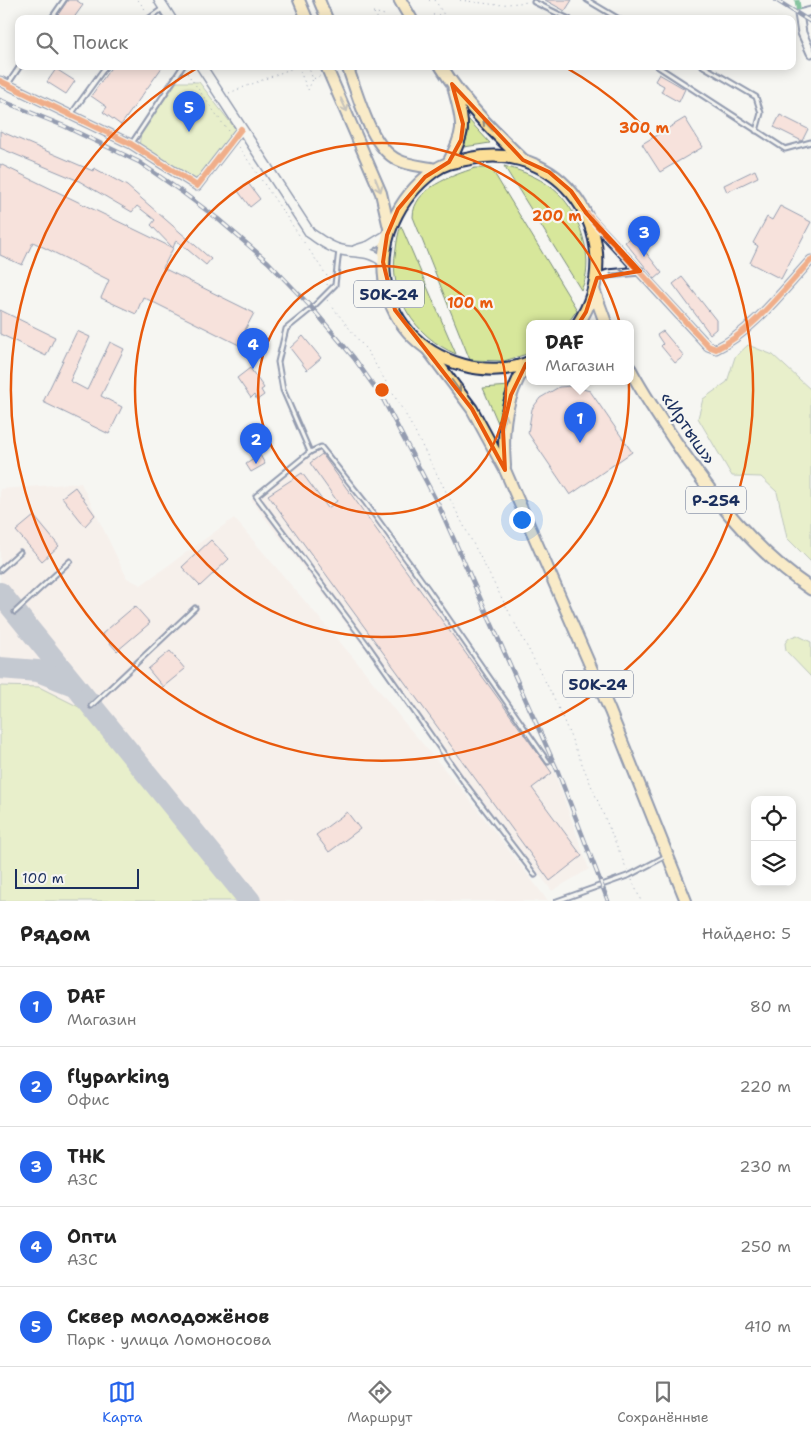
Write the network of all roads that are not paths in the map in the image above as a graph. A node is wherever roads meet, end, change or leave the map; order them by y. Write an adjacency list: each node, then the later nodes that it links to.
1 (64, 0): 9 (lane)
2 (299, 0): 12 (main road)
3 (319, 0): 13 (main road)
4 (400, 0): 14 (highway)
5 (587, 0): 16 (lane)
6 (534, 2): 15 (lane)
7 (162, 4): 10 (lane); 11 (street)
8 (811, 11): 17 (street)
9 (54, 15)
10 (152, 15)
11 (169, 15)
12 (305, 15)
13 (325, 15)
14 (409, 15)
15 (561, 15)
16 (613, 15)
17 (811, 53)
18 (17, 70): 28 (lane)
19 (103, 70): 30 (lane)
20 (181, 70): 34 (lane)
21 (204, 70): 31 (street)
22 (328, 70): 39 (main road, 50К-24, one-way to 39)
23 (348, 70): 37 (main road)
24 (443, 70): 29 (highway)
25 (662, 70): 32 (lane)
26 (710, 70): 32 (lane)
27 (0, 80): 28 (street)
28 (8, 84): 30 (street)
29 (452, 84): 35 (highway, one-way to 29); 36 (highway)
30 (72, 113): 34 (street)
31 (241, 129): 34 (street); 40 (street)
32 (756, 131): 33 (lane)
33 (811, 142)
34 (131, 144)
35 (523, 160): 36 (highway); 38 (highway)
36 (449, 162): 37 (highway)
37 (436, 169): 39 (highway)
38 (587, 214): 44 (street); 45 (highway)
39 (388, 232): 41 (street); 43 (highway, 50К-24)
40 (339, 250): 41 (street); 55 (lane)
41 (354, 250): 43 (street)
42 (811, 260): 44 (street)
43 (383, 262): 49 (highway, 50К-24)
44 (640, 271): 45 (street, one-way to 44)
45 (597, 278): 46 (highway)
46 (594, 291): 47 (highway); 48 (highway)
47 (581, 320)
48 (605, 320)
49 (426, 348): 50 (highway); 56 (main road, 50К-24, one-way to 56)
50 (526, 363)
51 (526, 367): 56 (main road, 50К-24, one-way to 51)
52 (634, 376): 54 (highway, «Иртыш»)
53 (633, 385): 54 (highway)
54 (642, 391): 60 (highway, «Иртыш» / Р-254)
55 (310, 452): 64 (lane); 66 (lane)
56 (505, 470): 65 (main road, 50К-24)
57 (20, 552): 59 (lane)
58 (70, 561): 62 (lane)
59 (0, 570)
60 (811, 589)
61 (195, 608): 63 (lane)
62 (15, 612)
63 (91, 706)
64 (548, 762)
65 (666, 855): 67 (lane); 68 (main road, 50К-24)
66 (535, 875)
67 (557, 901)
68 (686, 901)

